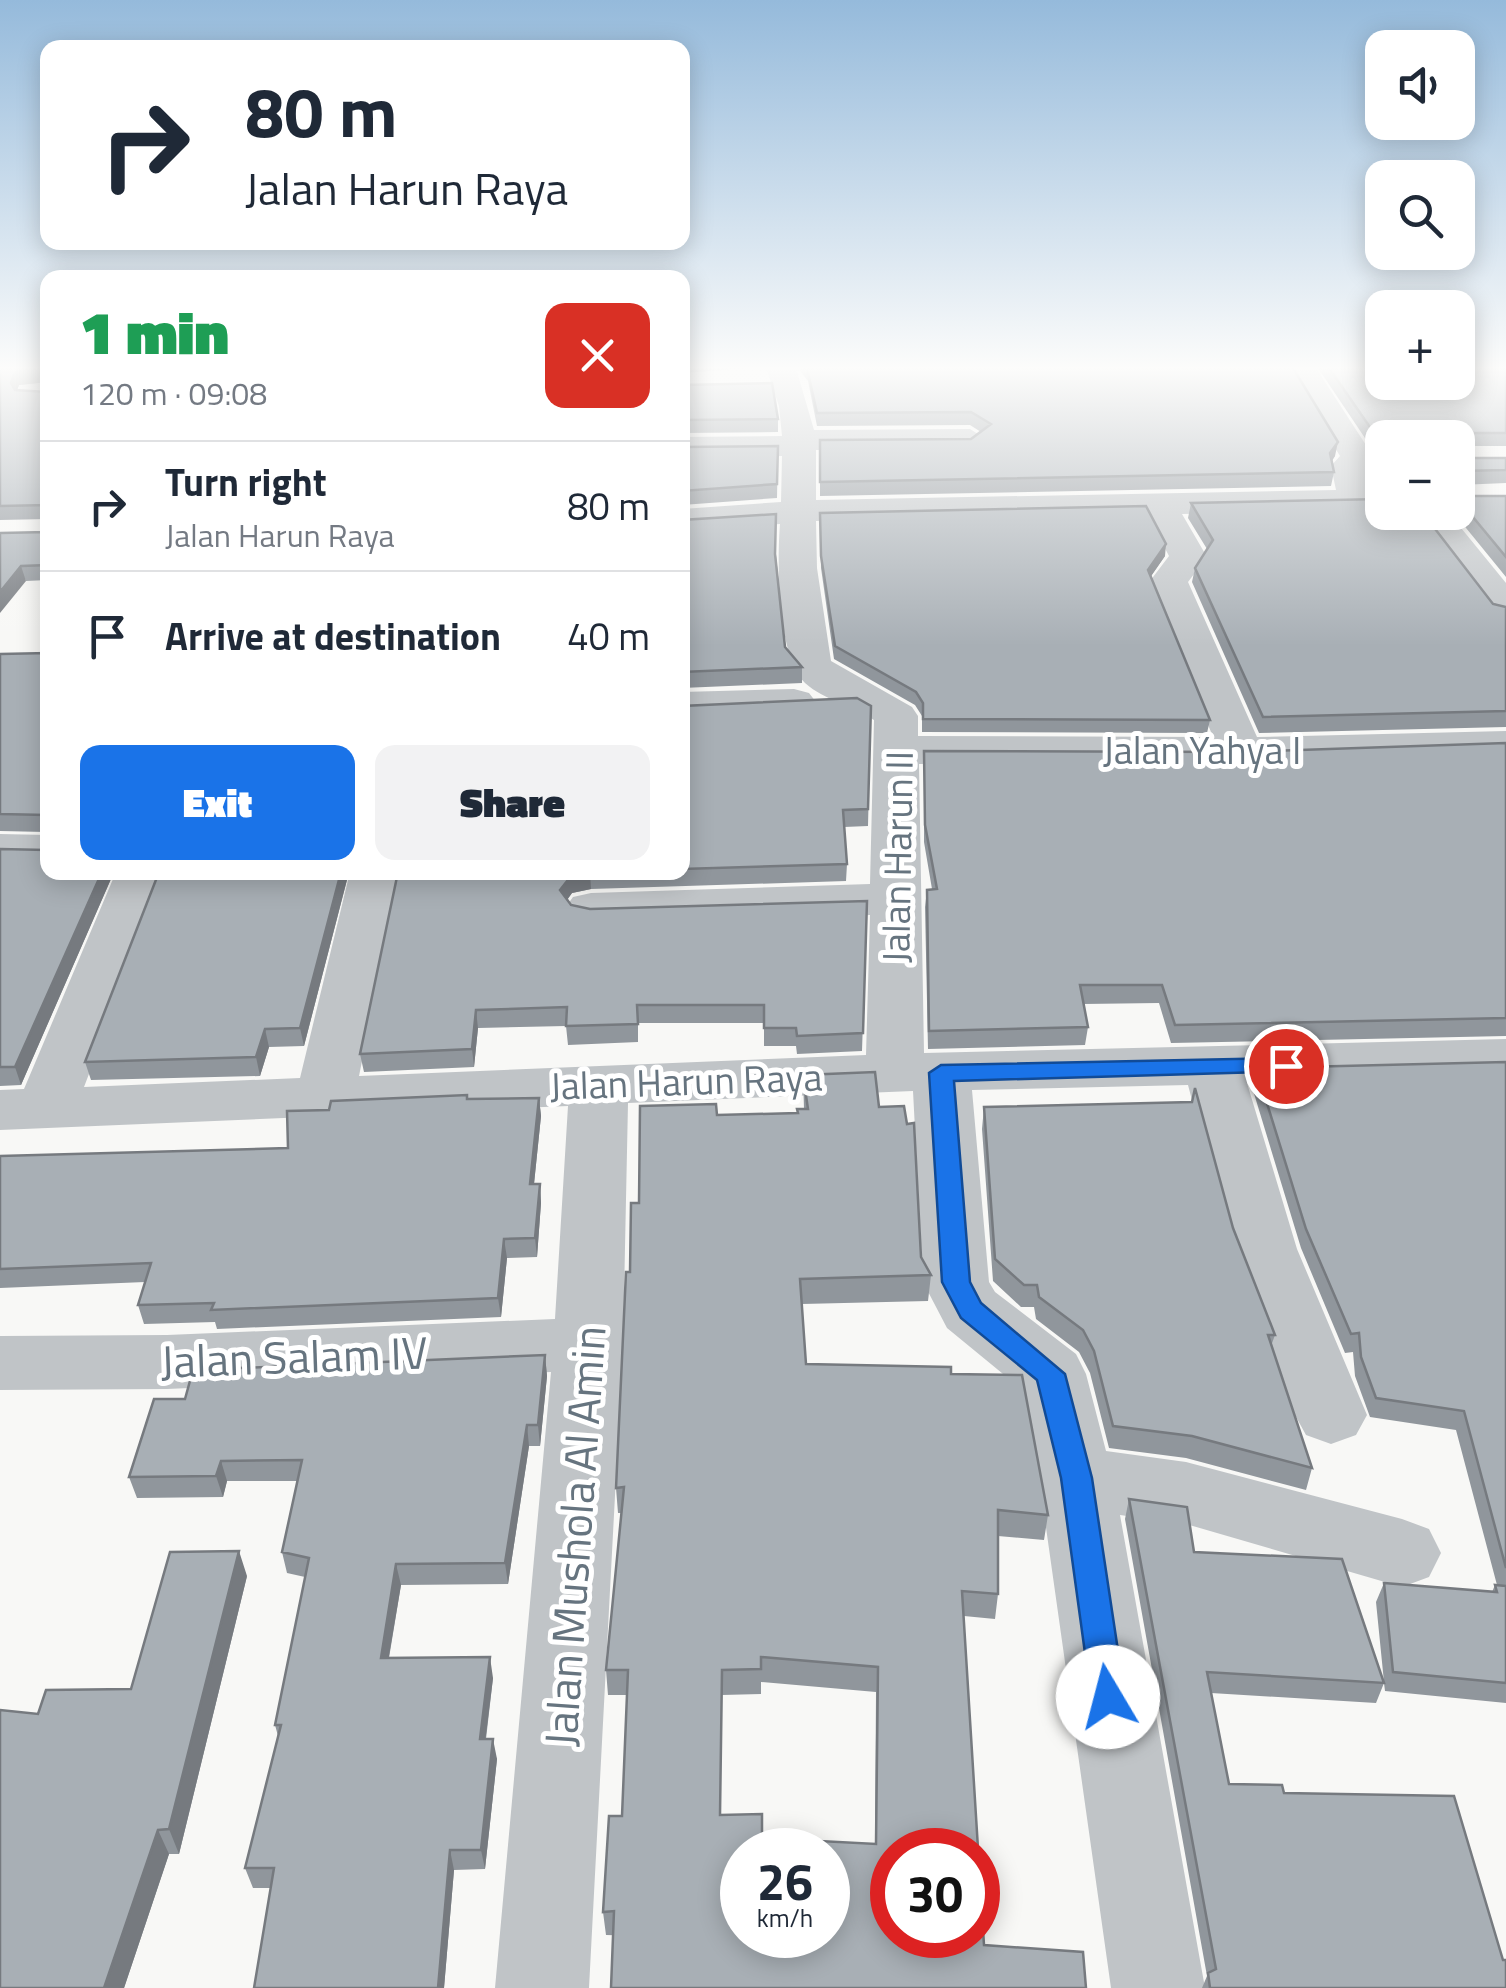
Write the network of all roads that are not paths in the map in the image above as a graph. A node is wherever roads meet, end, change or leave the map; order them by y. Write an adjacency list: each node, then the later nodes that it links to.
1 (798, 461): 6 (street)
2 (1364, 461): 3 (street)
3 (1365, 494)
4 (1365, 500): 5 (street)
5 (1158, 502): 6 (street); 14 (street)
6 (802, 510): 7 (street); 10 (street, Jalan Harun II)
7 (690, 519)
8 (1443, 530): 9 (street)
9 (1506, 609)
10 (866, 697): 11 (street); 13 (street, Jalan Harun II)
11 (690, 705)
12 (1506, 744): 14 (street, Jalan Yahya I)
13 (899, 750): 14 (street, Jalan Yahya I); 19 (street, Jalan Harun II)
14 (1241, 751)
15 (0, 849): 16 (street)
16 (40, 850)
17 (137, 880): 26 (street)
18 (373, 880): 25 (street)
19 (896, 899): 20 (street); 23 (street, Jalan Harun II)
20 (591, 908)
21 (1506, 1058): 22 (street, Jalan Harun Raya)
22 (1213, 1068): 23 (street, Jalan Harun Raya); 29 (street)
23 (918, 1073): 24 (street, Jalan Harun Raya); 30 (street, Jalan Harun II)
24 (600, 1084): 25 (street, Jalan Harun Raya); 27 (street, Jalan Mushola Al Amin)
25 (326, 1094): 26 (street, Jalan Harun Raya)
26 (23, 1109)
27 (588, 1344): 28 (street, Jalan Salam IV); 32 (street, Jalan Mushola Al Amin)
28 (0, 1364)
29 (1331, 1415)
30 (1076, 1478): 31 (street); 33 (street, Jalan Harun II)
31 (1402, 1553)
32 (542, 1988)
33 (1158, 1988)

